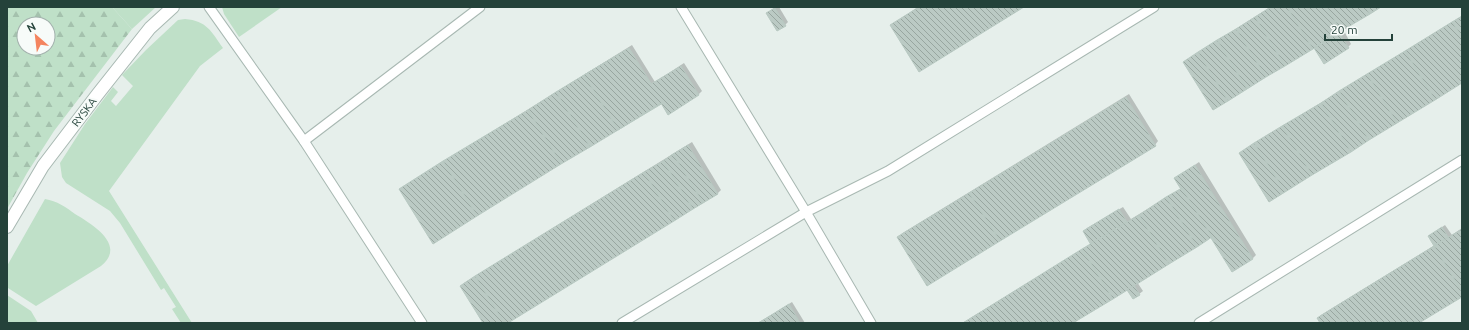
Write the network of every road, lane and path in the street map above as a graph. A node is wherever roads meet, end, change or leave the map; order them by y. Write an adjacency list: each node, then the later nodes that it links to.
1 (173, 7): 9 (street, RYSKA)
2 (209, 7): 6 (lane)
3 (480, 7): 6 (lane)
4 (681, 7): 8 (lane)
5 (1154, 7): 8 (lane)
6 (304, 141): 10 (lane)
7 (1462, 160): 13 (lane)
8 (806, 212): 11 (lane); 12 (lane)
9 (7, 227)
10 (422, 323)
11 (622, 323)
12 (871, 323)
13 (1199, 323)

